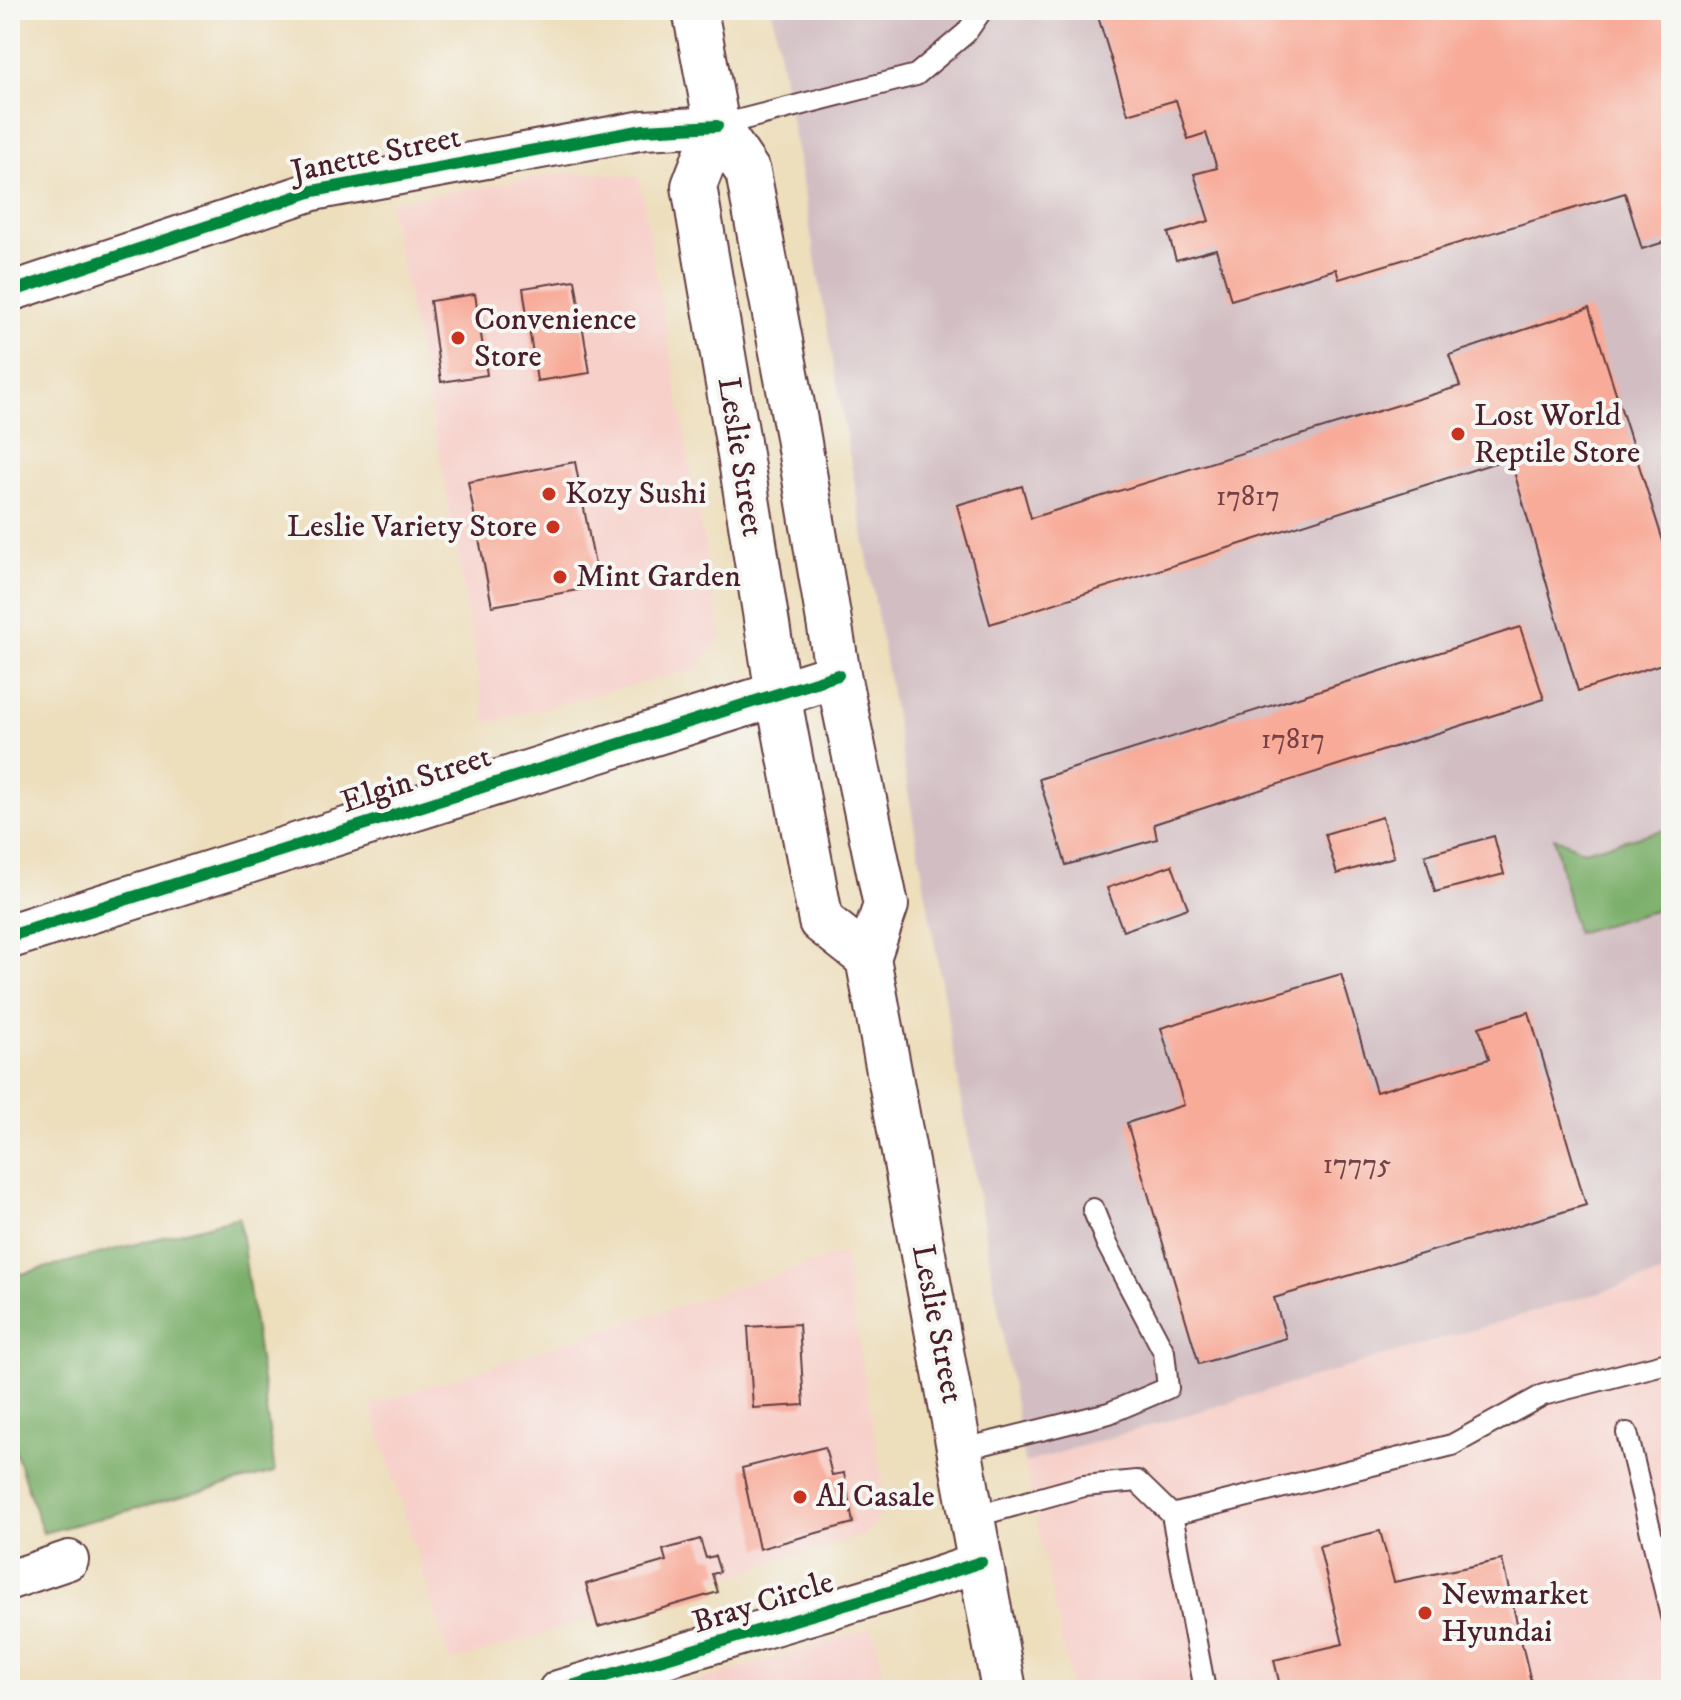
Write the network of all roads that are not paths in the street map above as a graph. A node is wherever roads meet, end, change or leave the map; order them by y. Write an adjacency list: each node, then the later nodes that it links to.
1 (695, 10): 3 (main road, Leslie Street)
2 (982, 10): 3 (lane)
3 (717, 126): 4 (street, Janette Street); 5 (main road, Leslie Street); 6 (main road, Leslie Street)
4 (10, 292)
5 (838, 675): 6 (main road, Elgin Street); 8 (main road, Leslie Street)
6 (778, 694): 7 (main road, Elgin Street); 8 (main road, Leslie Street)
7 (10, 936)
8 (868, 958): 12 (main road, Leslie Street)
9 (1093, 1209): 12 (lane)
10 (1671, 1362): 13 (lane)
11 (1627, 1433): 18 (lane)
12 (960, 1450): 14 (main road, Leslie Street)
13 (1172, 1515): 14 (lane); 21 (lane)
14 (973, 1517): 16 (main road, Leslie Street)
15 (69, 1560): 17 (street)
16 (981, 1562): 19 (street, Bray Circle); 20 (main road, Leslie Street)
17 (10, 1580)
18 (1671, 1616)
19 (558, 1690)
20 (1004, 1690)
21 (1205, 1690)

